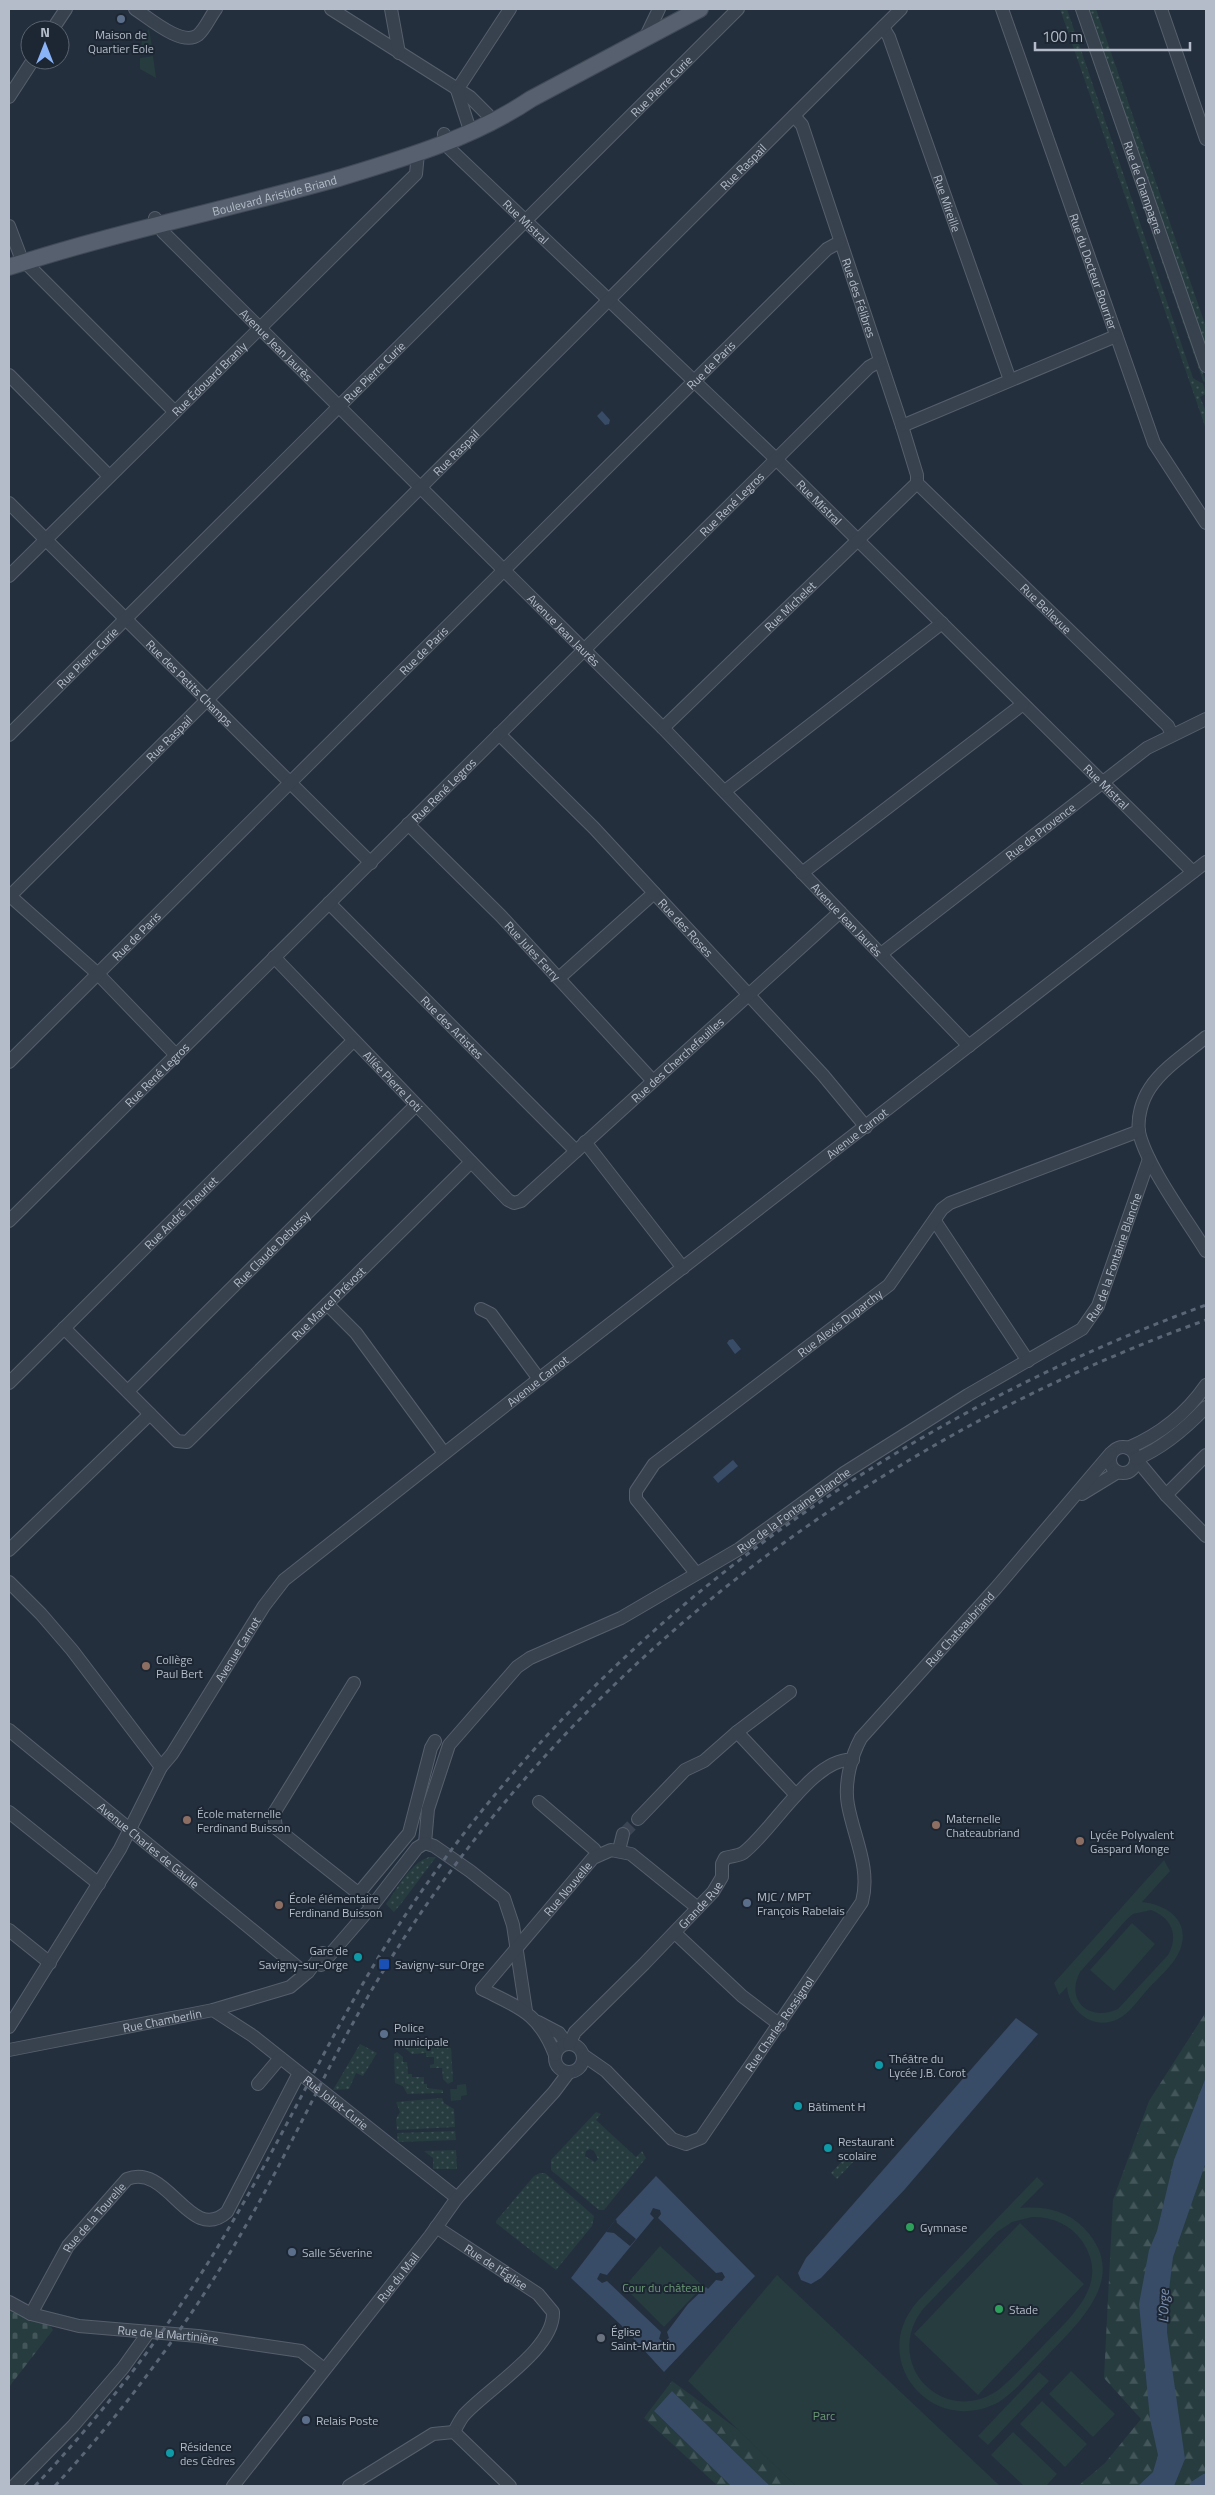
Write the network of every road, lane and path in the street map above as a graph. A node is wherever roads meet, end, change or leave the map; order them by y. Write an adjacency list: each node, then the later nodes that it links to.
1 (66, 9): 14 (street)
2 (135, 9): 3 (street)
3 (216, 9)
4 (331, 9): 17 (street)
5 (391, 9): 17 (street)
6 (510, 9): 19 (street)
7 (659, 9): 16 (street)
8 (700, 9): 16 (main road, Boulevard Aristide Briand)
9 (738, 9): 29 (street, Rue Pierre Curie)
10 (901, 9): 15 (street, Rue Raspail)
11 (1002, 9): 36 (street, Rue du Docteur Bourrier)
12 (1082, 9): 38 (street, Rue de Champagne)
13 (1161, 9): 26 (street)
14 (59, 20)
15 (883, 27): 23 (street, Rue Raspail); 40 (street, Rue Mireille)
16 (646, 36): 21 (main road, Boulevard Aristide Briand)
17 (399, 53): 19 (street)
18 (27, 70): 20 (street)
19 (457, 90): 22 (street); 24 (street)
20 (9, 97)
21 (531, 99): 22 (main road, Boulevard Aristide Briand); 25 (main road, Boulevard Aristide Briand)
22 (488, 115): 24 (main road, Boulevard Aristide Briand); 25 (main road)
23 (794, 116): 31 (street, Rue des Félibres); 34 (street, Rue Raspail)
24 (468, 124): 25 (main road, Boulevard Aristide Briand)
25 (444, 139): 27 (main road, Boulevard Aristide Briand); 29 (street, Rue Mistral)
26 (1206, 139)
27 (417, 149): 28 (main road, Boulevard Aristide Briand); 35 (street, Rue Édouard Branly)
28 (157, 222): 32 (main road, Boulevard Aristide Briand); 35 (street, Avenue Jean Jaurès)
29 (526, 222): 34 (street, Rue Mistral); 42 (street, Rue Pierre Curie)
30 (9, 226): 32 (street)
31 (840, 242): 37 (street, Rue des Félibres); 41 (street, Rue de Paris)
32 (18, 258): 33 (main road, Boulevard Aristide Briand); 43 (street)
33 (9, 267)
34 (609, 300): 41 (street, Rue Mistral); 48 (street, Rue Raspail)
35 (260, 328): 42 (street, Avenue Jean Jaurès); 43 (street, Rue Édouard Branly)
36 (1116, 336): 40 (street); 50 (street, Rue du Docteur Bourrier)
37 (880, 360): 44 (street, Rue des Félibres); 45 (street, Rue René Legros)
38 (1206, 366)
39 (9, 375): 46 (street)
40 (1010, 380): 44 (street)
41 (694, 381): 45 (street, Rue Mistral); 53 (street, Rue de Paris)
42 (340, 407): 48 (street, Avenue Jean Jaurès); 55 (street, Rue Pierre Curie)
43 (174, 412): 46 (street, Rue Édouard Branly)
44 (902, 426): 47 (street, Rue des Félibres)
45 (776, 459): 52 (street, Rue Mistral); 57 (street, Rue René Legros)
46 (109, 476): 51 (street, Rue Édouard Branly)
47 (917, 483): 52 (street, Rue Michelet); 64 (street, Rue Bellevue)
48 (420, 487): 53 (street, Avenue Jean Jaurès); 58 (street, Rue Raspail)
49 (9, 502): 51 (street, Rue des Petits Champs)
50 (1206, 523)
51 (46, 539): 54 (street, Rue Édouard Branly); 55 (street, Rue des Petits Champs)
52 (859, 541): 56 (street, Rue Mistral); 61 (street, Rue Michelet)
53 (505, 570): 57 (street, Avenue Jean Jaurès); 66 (street, Rue de Paris)
54 (9, 576)
55 (125, 619): 58 (street, Rue des Petits Champs); 63 (street, Rue Pierre Curie)
56 (942, 623): 59 (street, Rue Mistral); 67 (street)
57 (584, 650): 61 (street, Avenue Jean Jaurès); 62 (street, Rue René Legros)
58 (206, 700): 66 (street, Rue des Petits Champs); 74 (street, Rue Raspail)
59 (1023, 704): 65 (street, Rue Mistral); 72 (street)
60 (1206, 719): 64 (street, Rue de Provence)
61 (662, 728): 67 (street, Avenue Jean Jaurès)
62 (499, 734): 68 (street, Rue René Legros); 73 (street, Rue des Roses)
63 (9, 735)
64 (1172, 735): 65 (street, Rue de Provence)
65 (1103, 782): 71 (street, Rue Mistral); 77 (street, Rue de Provence)
66 (290, 783): 70 (street, Rue des Petits Champs); 79 (street, Rue de Paris)
67 (725, 791): 72 (street, Avenue Jean Jaurès)
68 (408, 824): 70 (street, Rue René Legros); 80 (street, Rue Jules Ferry)
69 (1206, 862): 71 (street, Avenue Carnot)
70 (371, 863): 75 (street, Rue René Legros)
71 (1193, 872): 84 (street, Avenue Carnot)
72 (802, 873): 76 (street, Avenue Jean Jaurès)
73 (654, 893): 80 (street); 81 (street, Rue des Roses)
74 (9, 896): 79 (street)
75 (329, 903): 78 (street, Rue René Legros); 91 (street, Rue des Artistes)
76 (840, 912): 77 (street, Avenue Jean Jaurès); 81 (street, Rue des Cherchefeuilles)
77 (881, 954): 84 (street, Avenue Jean Jaurès)
78 (274, 957): 83 (street, Allée Pierre Loti); 85 (street, Rue René Legros)
79 (98, 974): 85 (street); 86 (street, Rue de Paris)
80 (559, 978): 87 (street, Rue Jules Ferry)
81 (749, 994): 87 (street, Rue des Cherchefeuilles); 89 (street, Rue des Roses)
82 (1206, 1037): 90 (street)
83 (353, 1041): 88 (street, Allée Pierre Loti); 101 (street, Rue André Theuriet)
84 (969, 1046): 89 (street, Avenue Carnot)
85 (176, 1055): 96 (street, Rue René Legros)
86 (9, 1062)
87 (653, 1081): 91 (street, Rue des Cherchefeuilles)
88 (415, 1106): 93 (street, Allée Pierre Loti); 106 (street, Rue Claude Debussy)
89 (866, 1127): 98 (street, Avenue Carnot)
90 (1139, 1131): 92 (street); 95 (street, Rue Alexis Duparchy)
91 (581, 1146): 94 (street, Rue des Cherchefeuilles); 98 (street, Rue des Artistes)
92 (1149, 1159): 97 (street); 102 (street, Rue de la Fontaine Blanche)
93 (471, 1162): 94 (street, Allée Pierre Loti); 99 (street, Rue Marcel Prévost)
94 (514, 1203)
95 (935, 1220): 102 (street); 120 (street, Rue Alexis Duparchy)
96 (9, 1221)
97 (1206, 1251)
98 (683, 1268): 103 (street, Avenue Carnot)
99 (327, 1304): 108 (street, Rue Marcel Prévost); 111 (street)
100 (482, 1309): 103 (street)
101 (64, 1328): 104 (street, Rue André Theuriet); 106 (street)
102 (1028, 1360): 120 (street, Rue de la Fontaine Blanche)
103 (539, 1379): 111 (street, Avenue Carnot)
104 (9, 1383)
105 (1206, 1385): 109 (street)
106 (128, 1392): 108 (street)
107 (1206, 1407): 114 (street)
108 (150, 1414): 119 (street)
109 (1157, 1434): 110 (street); 114 (street)
110 (1128, 1448): 112 (street); 114 (street)
111 (444, 1453): 128 (street, Avenue Carnot)
112 (1111, 1453): 115 (street); 117 (street, Rue Chateaubriand)
113 (1206, 1456): 116 (street)
114 (1136, 1459): 115 (street); 116 (street)
115 (1122, 1472): 116 (street); 117 (street, Rue Chateaubriand)
116 (1166, 1495): 118 (street)
117 (1072, 1501): 127 (street, Rue Chateaubriand)
118 (1206, 1536)
119 (9, 1550)
120 (696, 1573): 135 (street, Rue de la Fontaine Blanche)
121 (9, 1582): 128 (street)
122 (354, 1683): 139 (street)
123 (790, 1692): 125 (street)
124 (9, 1730): 133 (street, Avenue Charles de Gaulle)
125 (737, 1732): 129 (street); 132 (street)
126 (435, 1741): 139 (street)
127 (853, 1760): 129 (street, Grande Rue); 152 (street, Rue Charles Rossignol)
128 (161, 1767): 133 (street, Avenue Carnot)
129 (796, 1795): 143 (street, Grande Rue)
130 (539, 1802): 137 (street)
131 (9, 1812): 138 (street)
132 (638, 1819)
133 (131, 1829): 138 (street, Avenue Carnot); 147 (street, Avenue Charles de Gaulle)
134 (623, 1834): 136 (street)
135 (425, 1843): 140 (street); 145 (street)
136 (619, 1850): 137 (street, Rue Nouvelle); 141 (street)
137 (598, 1855): 145 (street, Rue Nouvelle)
138 (98, 1884): 146 (street, Avenue Carnot)
139 (359, 1893): 140 (street)
140 (373, 1905): 144 (street)
141 (694, 1905)
142 (9, 1930): 146 (street)
143 (675, 1933): 152 (street); 154 (street, Grande Rue)
144 (338, 1944): 147 (street); 147 (street)
145 (516, 1949): 148 (street, Rue Nouvelle); 150 (street)
146 (50, 1963): 153 (street, Avenue Carnot)
147 (308, 1967): 149 (street, Rue Chamberlin)
148 (482, 1989): 150 (street, Rue Charles Rossignol)
149 (213, 2010): 155 (street, Rue Chamberlin); 158 (street, Rue Joliot-Curie)
150 (526, 2011): 151 (street, Rue Charles Rossignol)
151 (537, 2022): 154 (street, Rue Charles Rossignol); 156 (street, Rue Charles Rossignol)
152 (780, 2025): 157 (street, Rue Charles Rossignol)
153 (9, 2026)
154 (568, 2044): 156 (street); 157 (street, Rue Charles Rossignol)
155 (9, 2050)
156 (555, 2055): 159 (street, Rue Charles Rossignol)
157 (583, 2055): 159 (street)
158 (280, 2058): 160 (street, Rue Joliot-Curie); 161 (street)
159 (569, 2072): 162 (street, Rue du Mail)
160 (299, 2074): 162 (street, Rue Joliot-Curie); 165 (street, Rue de la Tourelle)
161 (258, 2084)
162 (456, 2198): 163 (street, Rue du Mail)
163 (436, 2227): 167 (street, Rue du Mail); 168 (street, Rue de l'Église)
164 (9, 2302): 165 (street, Rue de la Martinière)
165 (31, 2314): 166 (street, Rue de la Martinière)
166 (148, 2333): 167 (street, Rue de la Martinière); 169 (street)
167 (324, 2369): 170 (street, Rue du Mail)
168 (454, 2432): 171 (street); 172 (street)
169 (14, 2486)
170 (233, 2486)
171 (349, 2486)
172 (510, 2486)

